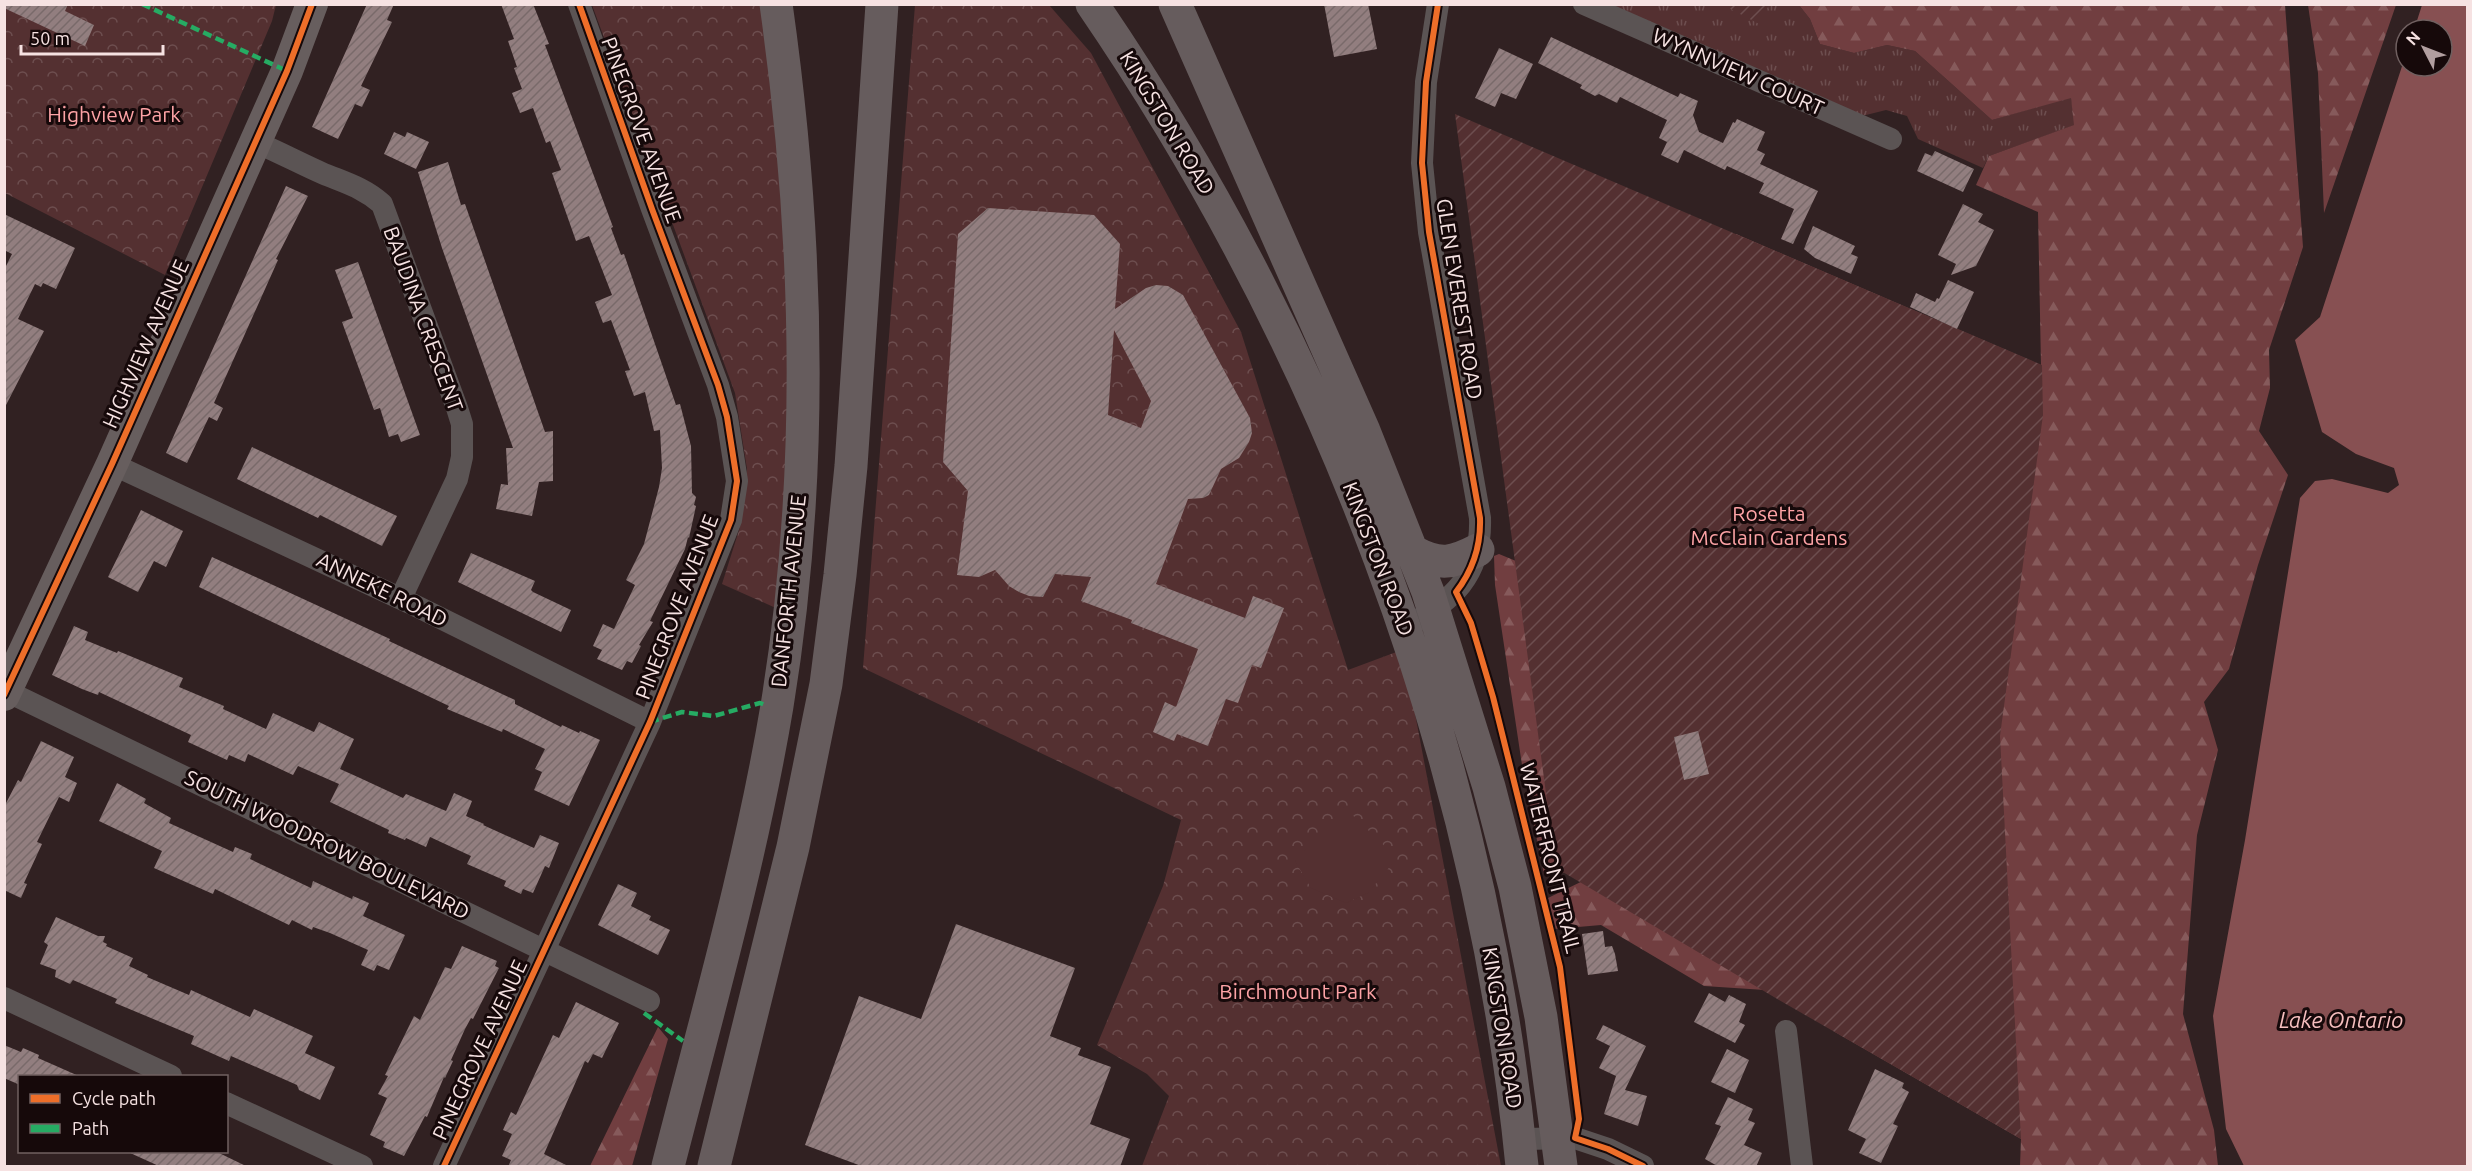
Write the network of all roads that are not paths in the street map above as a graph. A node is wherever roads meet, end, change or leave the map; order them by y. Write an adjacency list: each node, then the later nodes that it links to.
1 (312, 4): 10 (street, HIGHVIEW AVENUE)
2 (579, 4): 18 (street, PINEGROVE AVENUE)
3 (776, 4): 29 (main road, DANFORTH AVENUE)
4 (882, 4): 30 (main road)
5 (1092, 4): 16 (main road, KINGSTON ROAD)
6 (1174, 4): 13 (main road, KINGSTON ROAD)
7 (1438, 4): 12 (street, GLEN EVEREST ROAD)
8 (1584, 4): 9 (street, WYNNVIEW COURT)
9 (1891, 139)
10 (255, 142): 11 (street, HIGHVIEW AVENUE); 14 (street, BAUDINA CRESCENT)
11 (112, 464): 14 (street, ANNEKE ROAD); 17 (street, HIGHVIEW AVENUE)
12 (1478, 550): 13 (main road); 15 (street, GLEN EVEREST ROAD)
13 (1414, 552): 15 (main road, KINGSTON ROAD)
14 (401, 598): 18 (street, ANNEKE ROAD)
15 (1434, 611): 16 (street, GLEN EVEREST ROAD); 25 (main road, KINGSTON ROAD)
16 (1406, 627): 26 (main road, KINGSTON ROAD)
17 (5, 692): 19 (street, SOUTH WOODROW BOULEVARD)
18 (650, 722): 19 (street, PINEGROVE AVENUE)
19 (545, 950): 21 (street, SOUTH WOODROW BOULEVARD); 28 (street, PINEGROVE AVENUE)
20 (4, 998): 23 (street)
21 (650, 1001)
22 (1786, 1031): 32 (street)
23 (167, 1075)
24 (228, 1104): 27 (street)
25 (1560, 1152): 26 (street); 31 (street)
26 (1521, 1153)
27 (362, 1167)
28 (444, 1167)
29 (668, 1167)
30 (714, 1167)
31 (1643, 1167)
32 (1802, 1167)

